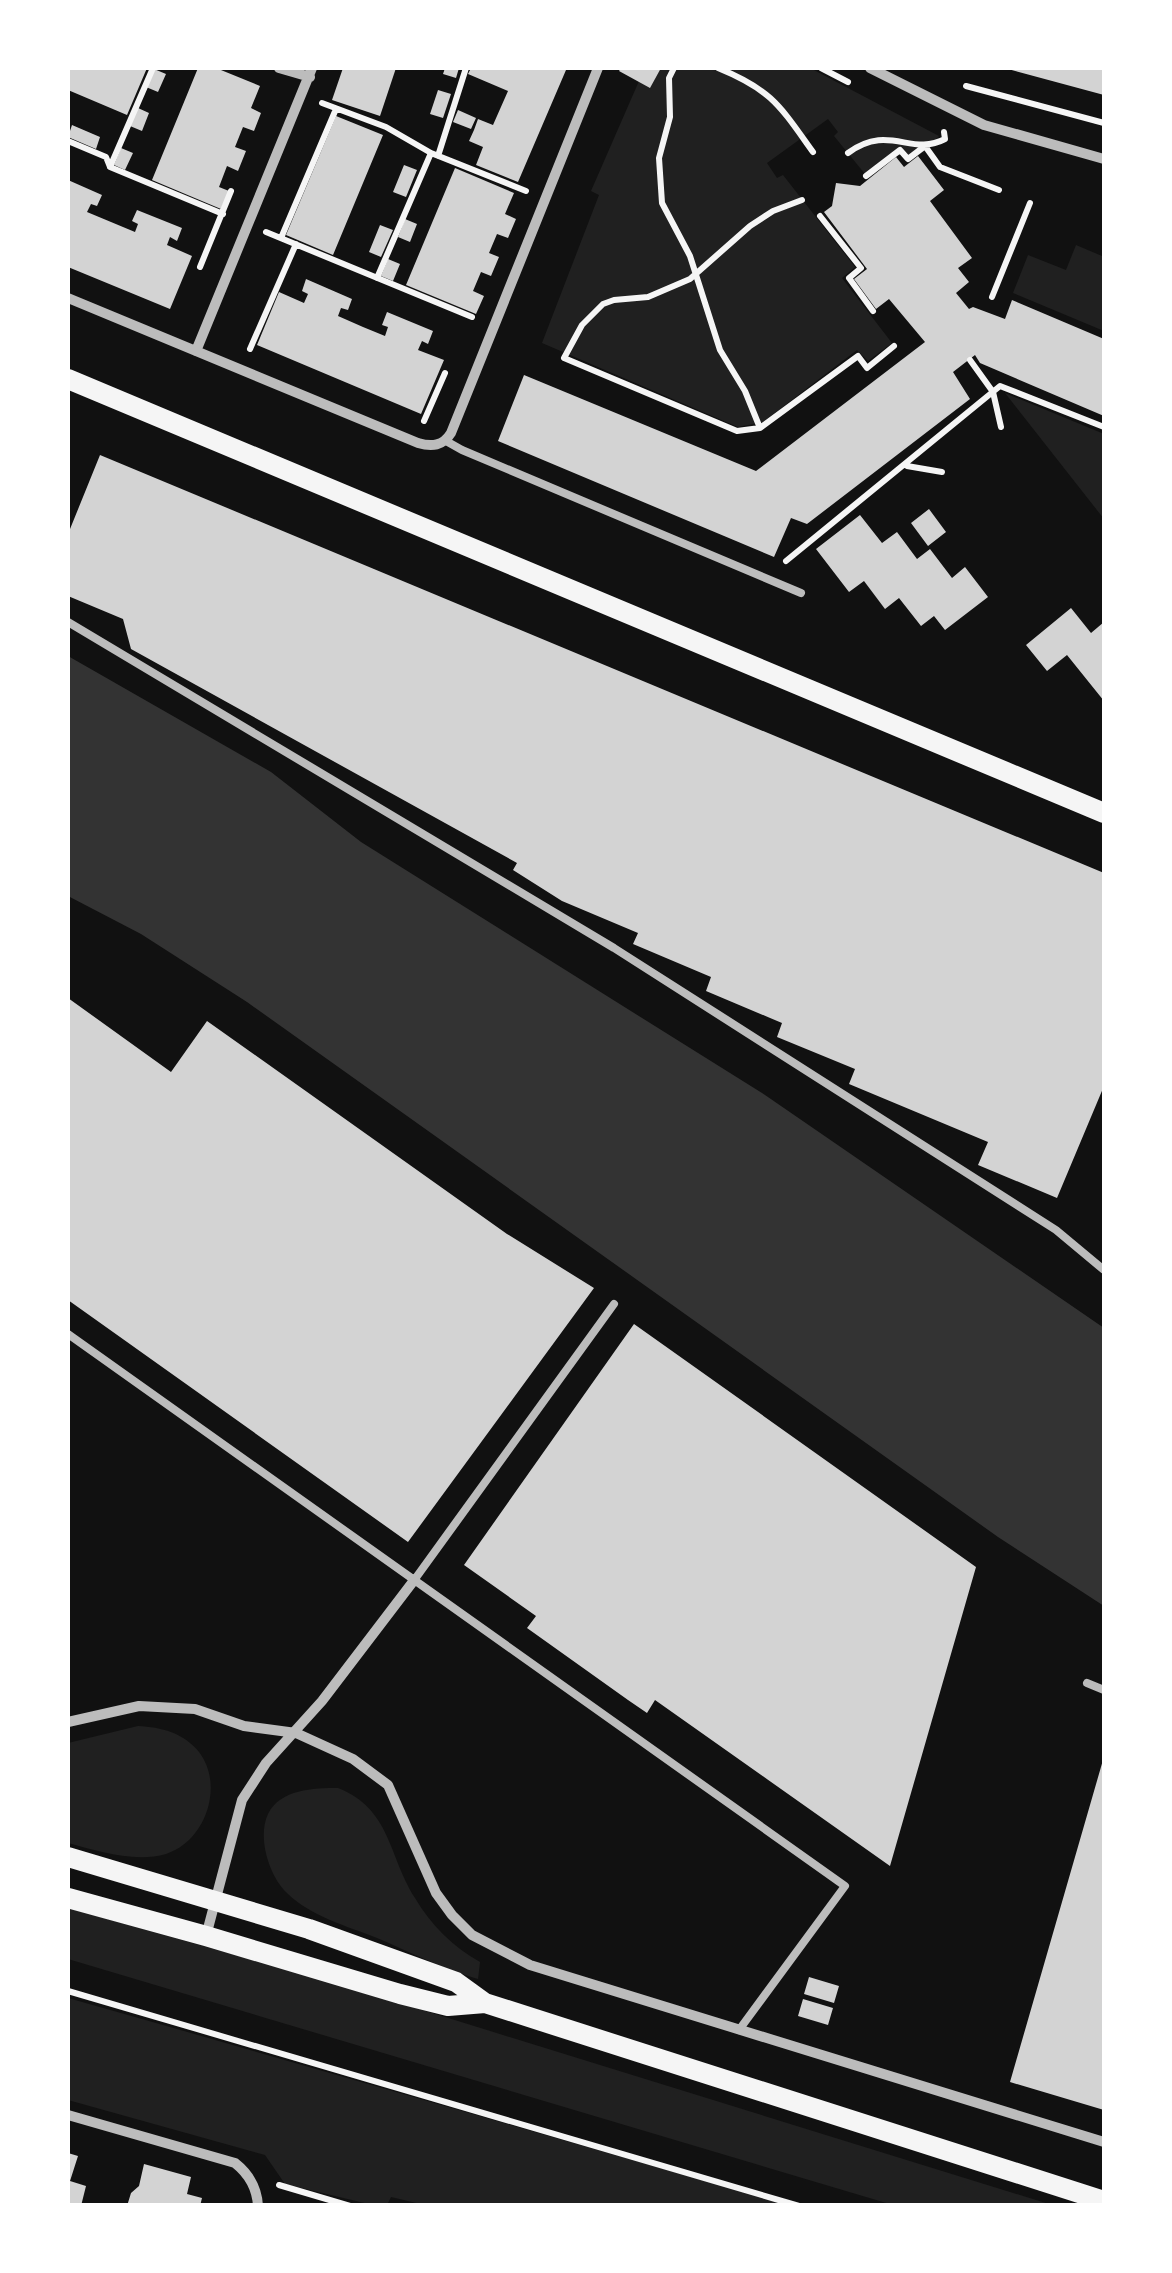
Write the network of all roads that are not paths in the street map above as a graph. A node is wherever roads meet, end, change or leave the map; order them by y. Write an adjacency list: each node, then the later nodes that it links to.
1 (279, 68): 4 (street)
2 (598, 68): 9 (street)
3 (870, 68): 5 (street)
4 (311, 72): 7 (street)
5 (1104, 159)
6 (68, 298): 7 (street)
7 (196, 350): 9 (street)
8 (68, 380): 12 (main road)
9 (446, 441): 10 (lane)
10 (801, 593)
11 (68, 622): 13 (lane)
12 (1104, 813)
13 (1104, 1270)
14 (614, 1304): 16 (lane)
15 (68, 1334): 16 (lane)
16 (415, 1580): 20 (street); 26 (lane)
17 (1087, 1683): 18 (lane)
18 (1104, 1690)
19 (68, 1722): 20 (street)
20 (296, 1733): 23 (street); 26 (street)
21 (68, 1857): 23 (main road)
22 (68, 1898): 24 (main road)
23 (214, 1899): 24 (street); 25 (main road)
24 (206, 1936): 25 (main road)
25 (486, 2004): 29 (main road)
26 (739, 2030): 28 (street)
27 (68, 2114): 30 (street)
28 (1104, 2142)
29 (1104, 2201)
30 (258, 2206)

